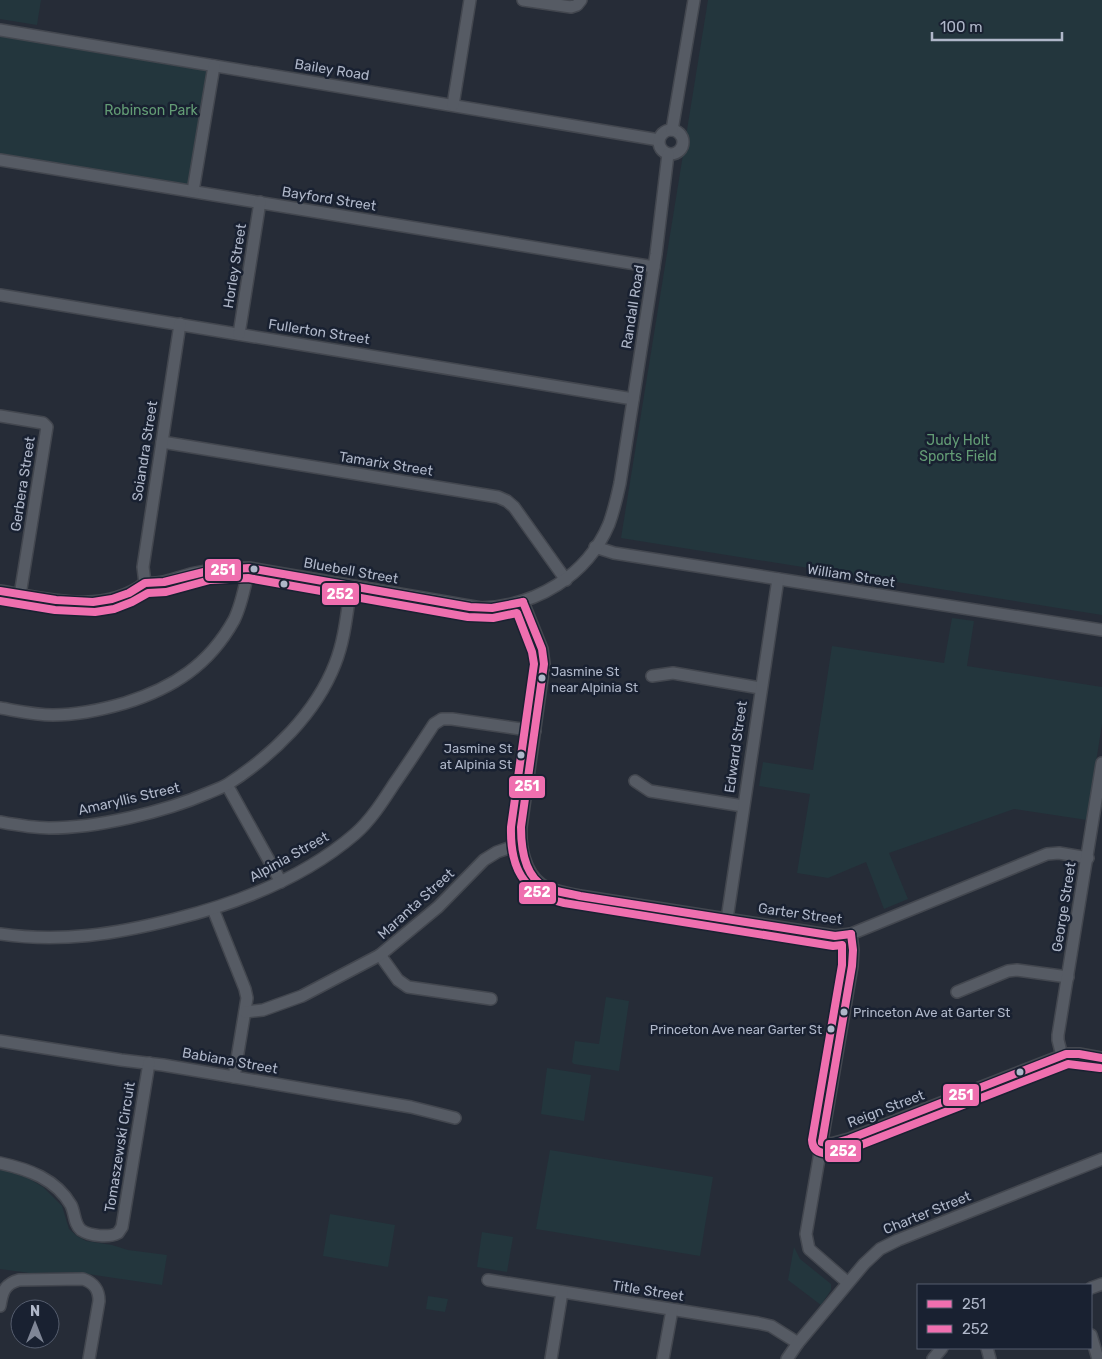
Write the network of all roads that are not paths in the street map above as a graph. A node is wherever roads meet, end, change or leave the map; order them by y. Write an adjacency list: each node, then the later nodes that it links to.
1 (470, 0): 7 (street)
2 (523, 0): 3 (street)
3 (581, 0)
4 (694, 0): 8 (street)
5 (0, 30): 6 (street, Bailey Road)
6 (214, 66): 7 (street, Bailey Road); 12 (street)
7 (453, 105): 9 (street, Bailey Road)
8 (672, 130): 9 (street); 10 (street)
9 (659, 140): 10 (street)
10 (668, 154): 14 (street, Randall Road)
11 (0, 160): 12 (street, Bayford Street)
12 (193, 191): 13 (street, Bayford Street)
13 (260, 202): 14 (street, Bayford Street); 17 (street, Horley Street)
14 (654, 267): 18 (street, Randall Road)
15 (0, 295): 16 (street, Fullerton Street)
16 (180, 324): 17 (street, Fullerton Street); 20 (street, Soiandra Street)
17 (238, 334): 18 (street, Fullerton Street)
18 (633, 399): 21 (street, Randall Road)
19 (0, 416): 29 (street, Gerbera Street)
20 (162, 442): 25 (street, Tamarix Street); 26 (street, Soiandra Street)
21 (623, 464): 22 (street, Bluebell Street)
22 (596, 547): 24 (street, William Street); 25 (street, Bluebell Street)
23 (250, 568): 26 (street, Bluebell Street); 27 (street, Bluebell Street); 34 (street)
24 (778, 579): 31 (street, William Street); 33 (street, Edward Street)
25 (566, 580): 30 (street, Bluebell Street)
26 (145, 583): 29 (street, Bluebell Street)
27 (352, 586): 30 (street, Bluebell Street); 38 (street, Amaryllis Street)
28 (0, 591): 29 (street, Bluebell Street)
29 (20, 595)
30 (523, 602): 35 (street)
31 (1102, 630)
32 (652, 676): 33 (street)
33 (760, 688): 39 (street, Edward Street)
34 (0, 708)
35 (535, 731): 41 (street); 43 (street, Alpinia Street)
36 (1102, 763): 42 (street, George Street)
37 (635, 781): 39 (street)
38 (227, 785): 40 (street, Amaryllis Street); 43 (street)
39 (743, 806): 45 (street, Edward Street)
40 (0, 822)
41 (520, 844): 45 (street, Garter Street); 48 (street, Maranta Street)
42 (1088, 858): 47 (street, Garter Street); 49 (street, George Street)
43 (281, 882): 44 (street, Alpinia Street)
44 (213, 909): 46 (street, Alpinia Street); 52 (street)
45 (727, 919): 47 (street, Garter Street)
46 (0, 934)
47 (851, 934): 59 (street)
48 (380, 955): 51 (street); 52 (street, Maranta Street)
49 (1068, 977): 50 (street); 54 (street, George Street)
50 (957, 992)
51 (491, 1000)
52 (245, 1012): 57 (street)
53 (0, 1043): 56 (street, Babiana Street)
54 (1062, 1056): 55 (street, Reign Street); 59 (street, Reign Street)
55 (1102, 1058)
56 (149, 1063): 57 (street, Babiana Street); 61 (street, Tomaszewski Circuit)
57 (234, 1077): 58 (street, Babiana Street)
58 (454, 1118)
59 (822, 1142): 63 (street)
60 (1102, 1159): 63 (street, Charter Street)
61 (0, 1163)
62 (488, 1280): 64 (street, Title Street)
63 (847, 1282): 68 (street, Charter Street)
64 (562, 1292): 66 (street, Title Street); 71 (street)
65 (0, 1306): 70 (street)
66 (672, 1310): 68 (street, Title Street); 72 (street)
67 (1092, 1338): 75 (street)
68 (798, 1343): 73 (street, Charter Street)
69 (941, 1349): 74 (street)
70 (89, 1359)
71 (551, 1359)
72 (664, 1359)
73 (787, 1359)
74 (933, 1359)
75 (1098, 1359)

